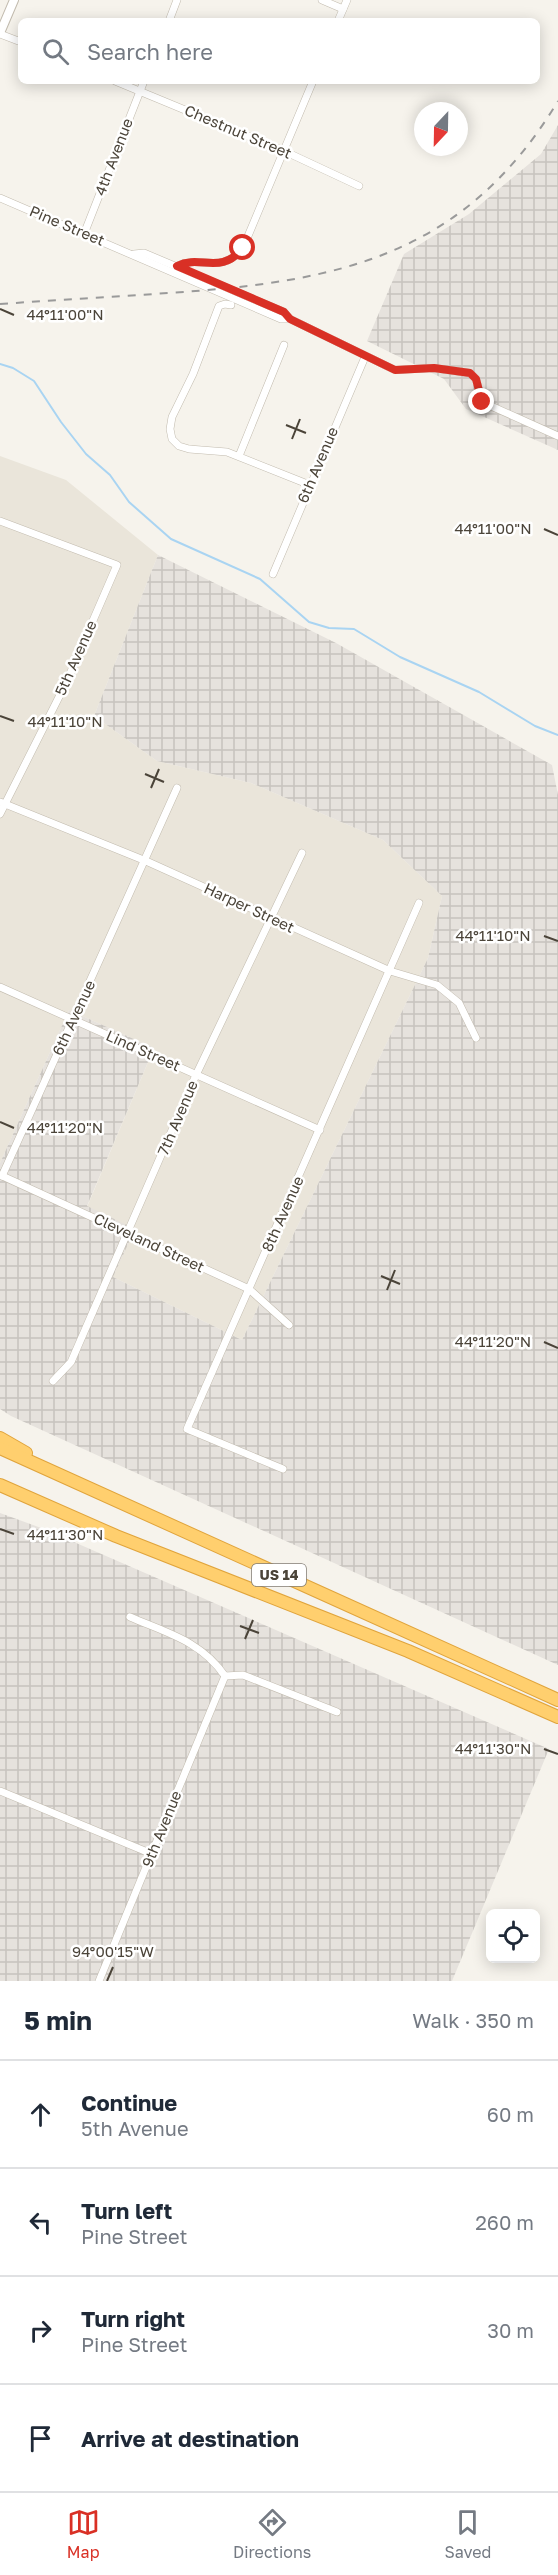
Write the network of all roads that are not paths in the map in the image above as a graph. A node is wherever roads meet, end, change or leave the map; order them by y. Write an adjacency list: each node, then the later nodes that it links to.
1 (14, 0): 8 (street)
2 (177, 0): 6 (street)
3 (322, 0): 5 (street)
4 (347, 0): 5 (street)
5 (343, 9): 7 (street)
6 (170, 18)
7 (339, 18)
8 (0, 33): 9 (street)
9 (18, 41)
10 (123, 84): 13 (street, Chestnut Street)
11 (143, 84): 13 (street, 4th Avenue)
12 (312, 84): 14 (street)
13 (140, 91): 14 (street, Chestnut Street); 17 (street, 4th Avenue)
14 (284, 151): 15 (street, Chestnut Street); 19 (street)
15 (359, 186)
16 (0, 198): 17 (street, Pine Street)
17 (84, 234): 18 (street, Pine Street)
18 (134, 254): 19 (street, Pine Street); 21 (street, Pine Street)
19 (177, 266): 21 (street, Pine Street)
20 (231, 305): 25 (street)
21 (290, 319): 23 (street, Pine Street)
22 (284, 345): 25 (street)
23 (365, 357): 24 (street, Pine Street); 26 (street, 6th Avenue)
24 (558, 436)
25 (239, 456): 26 (street)
26 (310, 485): 28 (street, 6th Avenue)
27 (0, 520): 30 (street, 5th Avenue)
28 (273, 574)
29 (177, 788): 33 (street, 6th Avenue)
30 (2, 803): 31 (street, 5th Avenue); 33 (street, Harper Street)
31 (0, 814)
32 (302, 853): 35 (street, 7th Avenue)
33 (146, 861): 35 (street, Harper Street); 38 (street, 6th Avenue)
34 (419, 903): 36 (street, 8th Avenue)
35 (271, 919): 36 (street, Harper Street); 40 (street, 7th Avenue)
36 (390, 971): 39 (street, Harper Street); 41 (street, 8th Avenue)
37 (0, 987): 38 (street, Lind Street)
38 (73, 1020): 40 (street, Lind Street); 42 (street, 6th Avenue)
39 (476, 1038)
40 (196, 1075): 41 (street, Lind Street); 43 (street, 7th Avenue)
41 (320, 1130): 44 (street, 8th Avenue)
42 (1, 1175): 43 (street, Cleveland Street)
43 (128, 1233): 44 (street, Cleveland Street); 46 (street, 7th Avenue)
44 (249, 1289): 45 (street, Cleveland Street); 49 (street, 8th Avenue)
45 (290, 1325)
46 (53, 1381)
47 (0, 1438): 50 (highway)
48 (0, 1448): 50 (highway, US 14)
49 (283, 1469)
50 (73, 1482): 56 (highway, US 14)
51 (0, 1485): 53 (highway, US 14)
52 (0, 1492): 53 (highway)
53 (116, 1536): 58 (highway, US 14)
54 (129, 1617): 55 (street)
55 (225, 1676): 57 (street); 60 (street, 9th Avenue)
56 (558, 1700)
57 (337, 1712)
58 (558, 1717)
59 (0, 1791): 60 (street)
60 (152, 1854): 61 (street, 9th Avenue)
61 (99, 1981)

